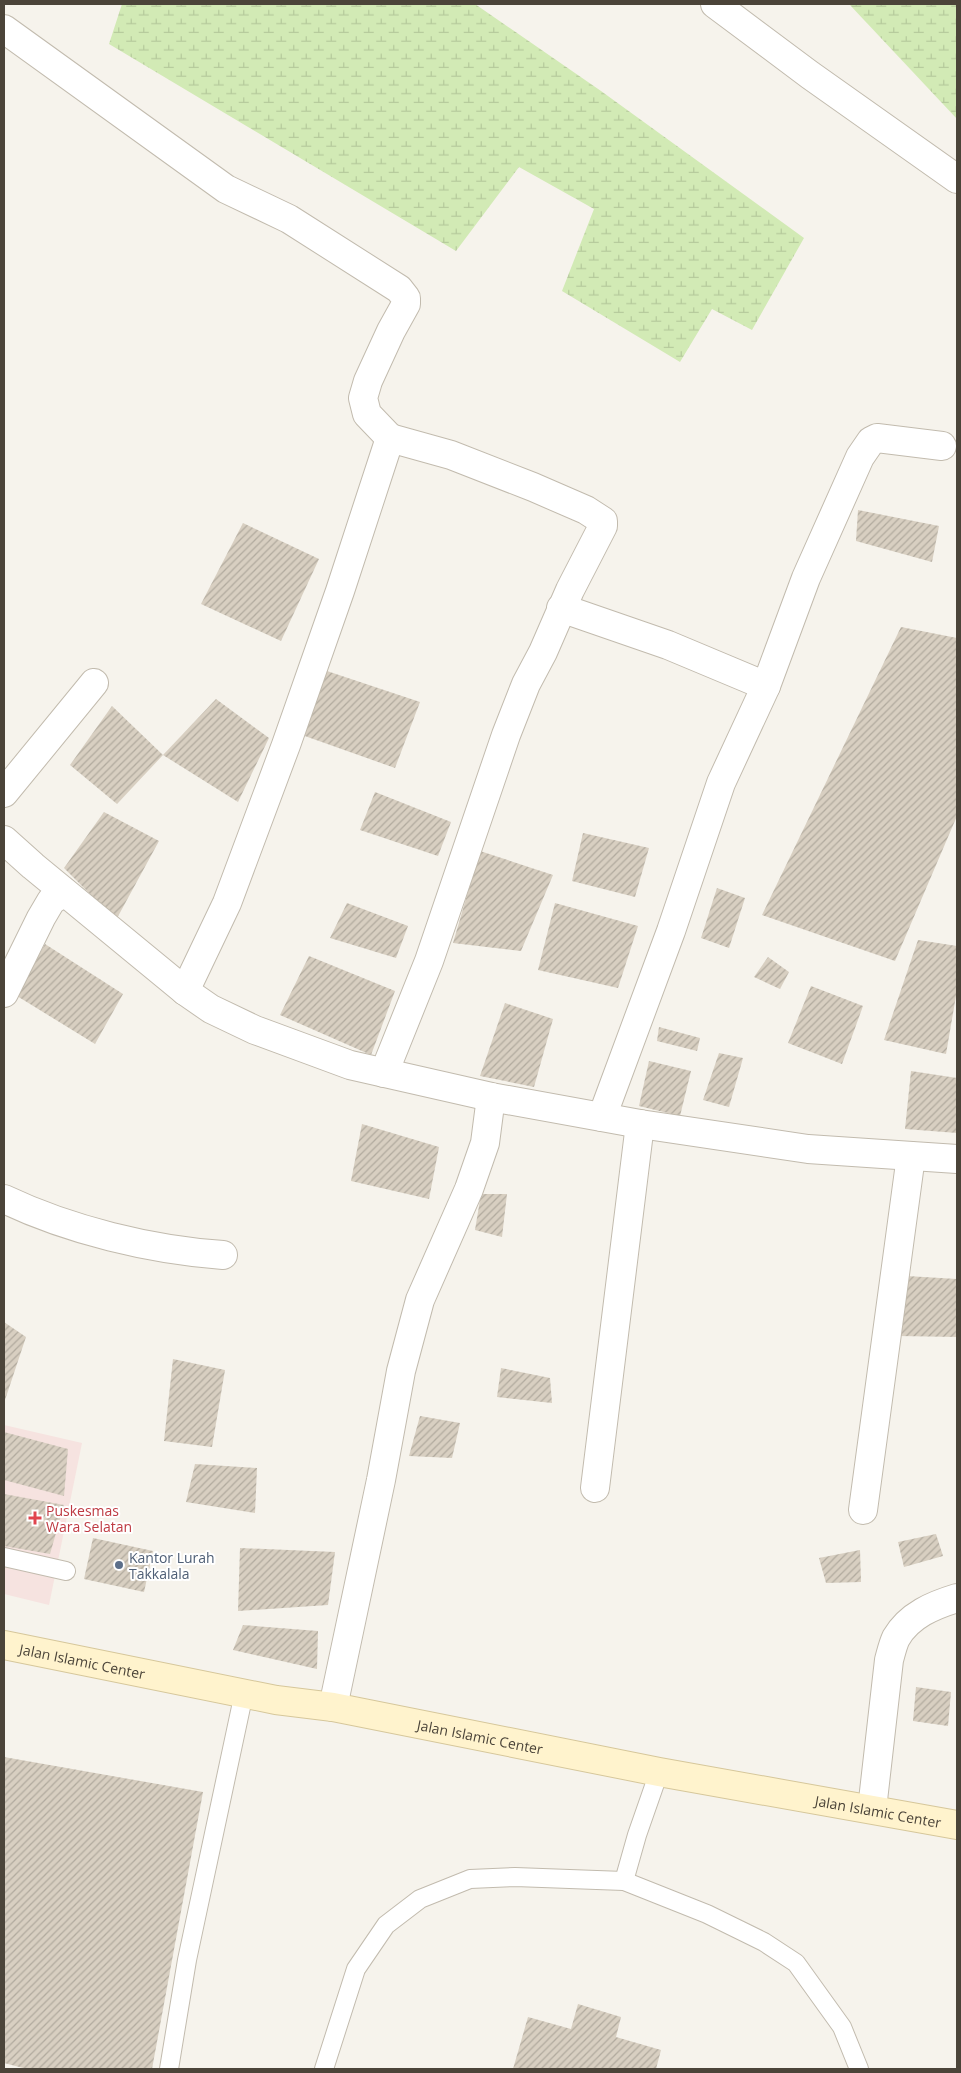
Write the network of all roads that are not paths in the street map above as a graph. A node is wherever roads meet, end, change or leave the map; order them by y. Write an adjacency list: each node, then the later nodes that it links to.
1 (715, 4): 3 (street)
2 (4, 29): 4 (street)
3 (957, 179)
4 (390, 438): 6 (street); 12 (street)
5 (942, 446): 8 (street)
6 (561, 608): 8 (street); 14 (street)
7 (94, 684): 9 (street)
8 (766, 686): 16 (street)
9 (4, 793)
10 (4, 840): 11 (street)
11 (64, 892): 12 (street); 13 (street)
12 (186, 991): 14 (street)
13 (4, 993)
14 (384, 1073): 15 (street)
15 (491, 1097): 16 (street); 29 (street)
16 (602, 1117): 17 (street)
17 (640, 1124): 18 (street); 22 (street)
18 (911, 1156): 19 (street); 23 (street)
19 (957, 1159)
20 (4, 1199): 21 (street)
21 (223, 1255)
22 (596, 1488)
23 (863, 1510)
24 (4, 1557): 25 (lane)
25 (66, 1571)
26 (957, 1598): 31 (street)
27 (4, 1645): 28 (street, Jalan Islamic Center)
28 (244, 1693): 29 (street, Jalan Islamic Center); 34 (lane)
29 (333, 1707): 30 (street, Jalan Islamic Center)
30 (659, 1772): 31 (street, Jalan Islamic Center); 33 (lane)
31 (872, 1809): 32 (street, Jalan Islamic Center)
32 (957, 1825)
33 (624, 1881): 35 (lane); 36 (lane)
34 (169, 2069)
35 (324, 2069)
36 (859, 2069)

